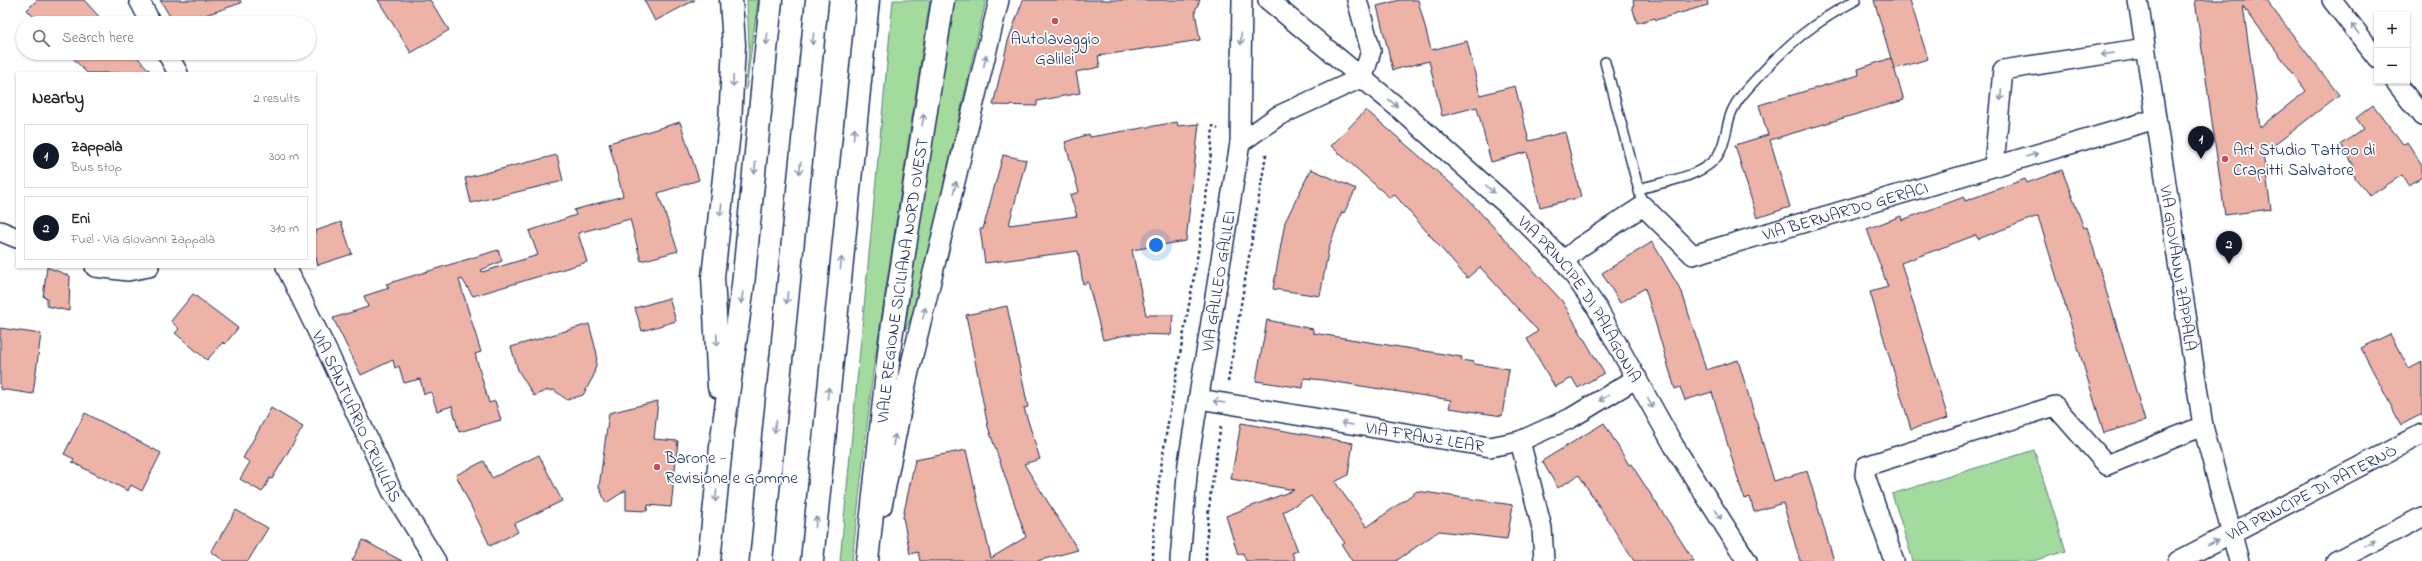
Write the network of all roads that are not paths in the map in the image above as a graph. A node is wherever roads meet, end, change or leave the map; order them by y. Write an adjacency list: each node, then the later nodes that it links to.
1 (139, 0): 14 (street)
2 (731, 0): 37 (street, one-way to 37)
3 (771, 0): 37 (street, one-way to 37)
4 (817, 0): 44 (street, one-way to 44)
5 (868, 0): 45 (street, one-way to 5)
6 (943, 0): 46 (street, VIALE REGIONE SICILIANA NORD OVEST, one-way to 6)
7 (1000, 0): 47 (street, one-way to 7)
8 (1242, 0): 24 (street, VIA GALILEO GALILEI, one-way to 24)
9 (1268, 0): 20 (street, VIA PRINCIPE DI PALAGONIA)
10 (1357, 0): 20 (street)
11 (1856, 0): 26 (lane)
12 (2138, 0): 15 (street, VIA GIOVANNI ZAPPALÀ)
13 (2332, 0): 16 (street, one-way to 13)
14 (148, 16)
15 (2145, 48): 23 (street, VIA GIOVANNI ZAPPALÀ); 25 (street, one-way to 25)
16 (2374, 54)
17 (171, 60): 19 (street)
18 (1606, 62): 26 (lane)
19 (177, 72)
20 (1363, 77): 24 (street); 29 (street, VIA PRINCIPE DI PALAGONIA, one-way to 29)
21 (2397, 84): 22 (street)
22 (2422, 116)
23 (2156, 119): 25 (street, VIA BERNARDO GERACI, one-way to 23); 35 (street, VIA GIOVANNI ZAPPALÀ)
24 (1240, 143): 34 (street, VIA GALILEO GALILEI)
25 (1994, 165): 26 (street, VIA BERNARDO GERACI)
26 (1641, 198): 29 (street)
27 (0, 231): 28 (street)
28 (16, 238)
29 (1564, 261): 33 (street, VIA PRINCIPE DI PALAGONIA)
30 (106, 268): 31 (street)
31 (143, 268)
32 (286, 268): 42 (street, VIA SANTUARIO CRUILLAS)
33 (1637, 378): 38 (street, VIA FRANZ LEAR, one-way to 38); 49 (street, VIA PRINCIPE DI PALAGONIA, one-way to 49)
34 (1199, 399): 38 (street, VIA FRANZ LEAR, one-way to 34); 48 (street, VIA GALILEO GALILEI)
35 (2203, 426): 40 (street, VIA GIOVANNI ZAPPALÀ); 50 (street)
36 (2422, 434): 40 (street, VIA PRINCIPE DI PATERNÒ)
37 (722, 438): 43 (street, one-way to 43)
38 (1520, 441): 41 (street)
39 (2422, 517): 53 (street, one-way to 39)
40 (2232, 533): 51 (street, VIA PRINCIPE DI PATERNÒ, one-way to 40); 52 (street, VIA GIOVANNI ZAPPALÀ)
41 (1545, 560)
42 (436, 561)
43 (709, 561)
44 (761, 561)
45 (812, 561)
46 (867, 561)
47 (873, 561)
48 (1180, 561)
49 (1747, 561)
50 (1894, 561)
51 (2178, 561)
52 (2239, 561)
53 (2336, 561)

